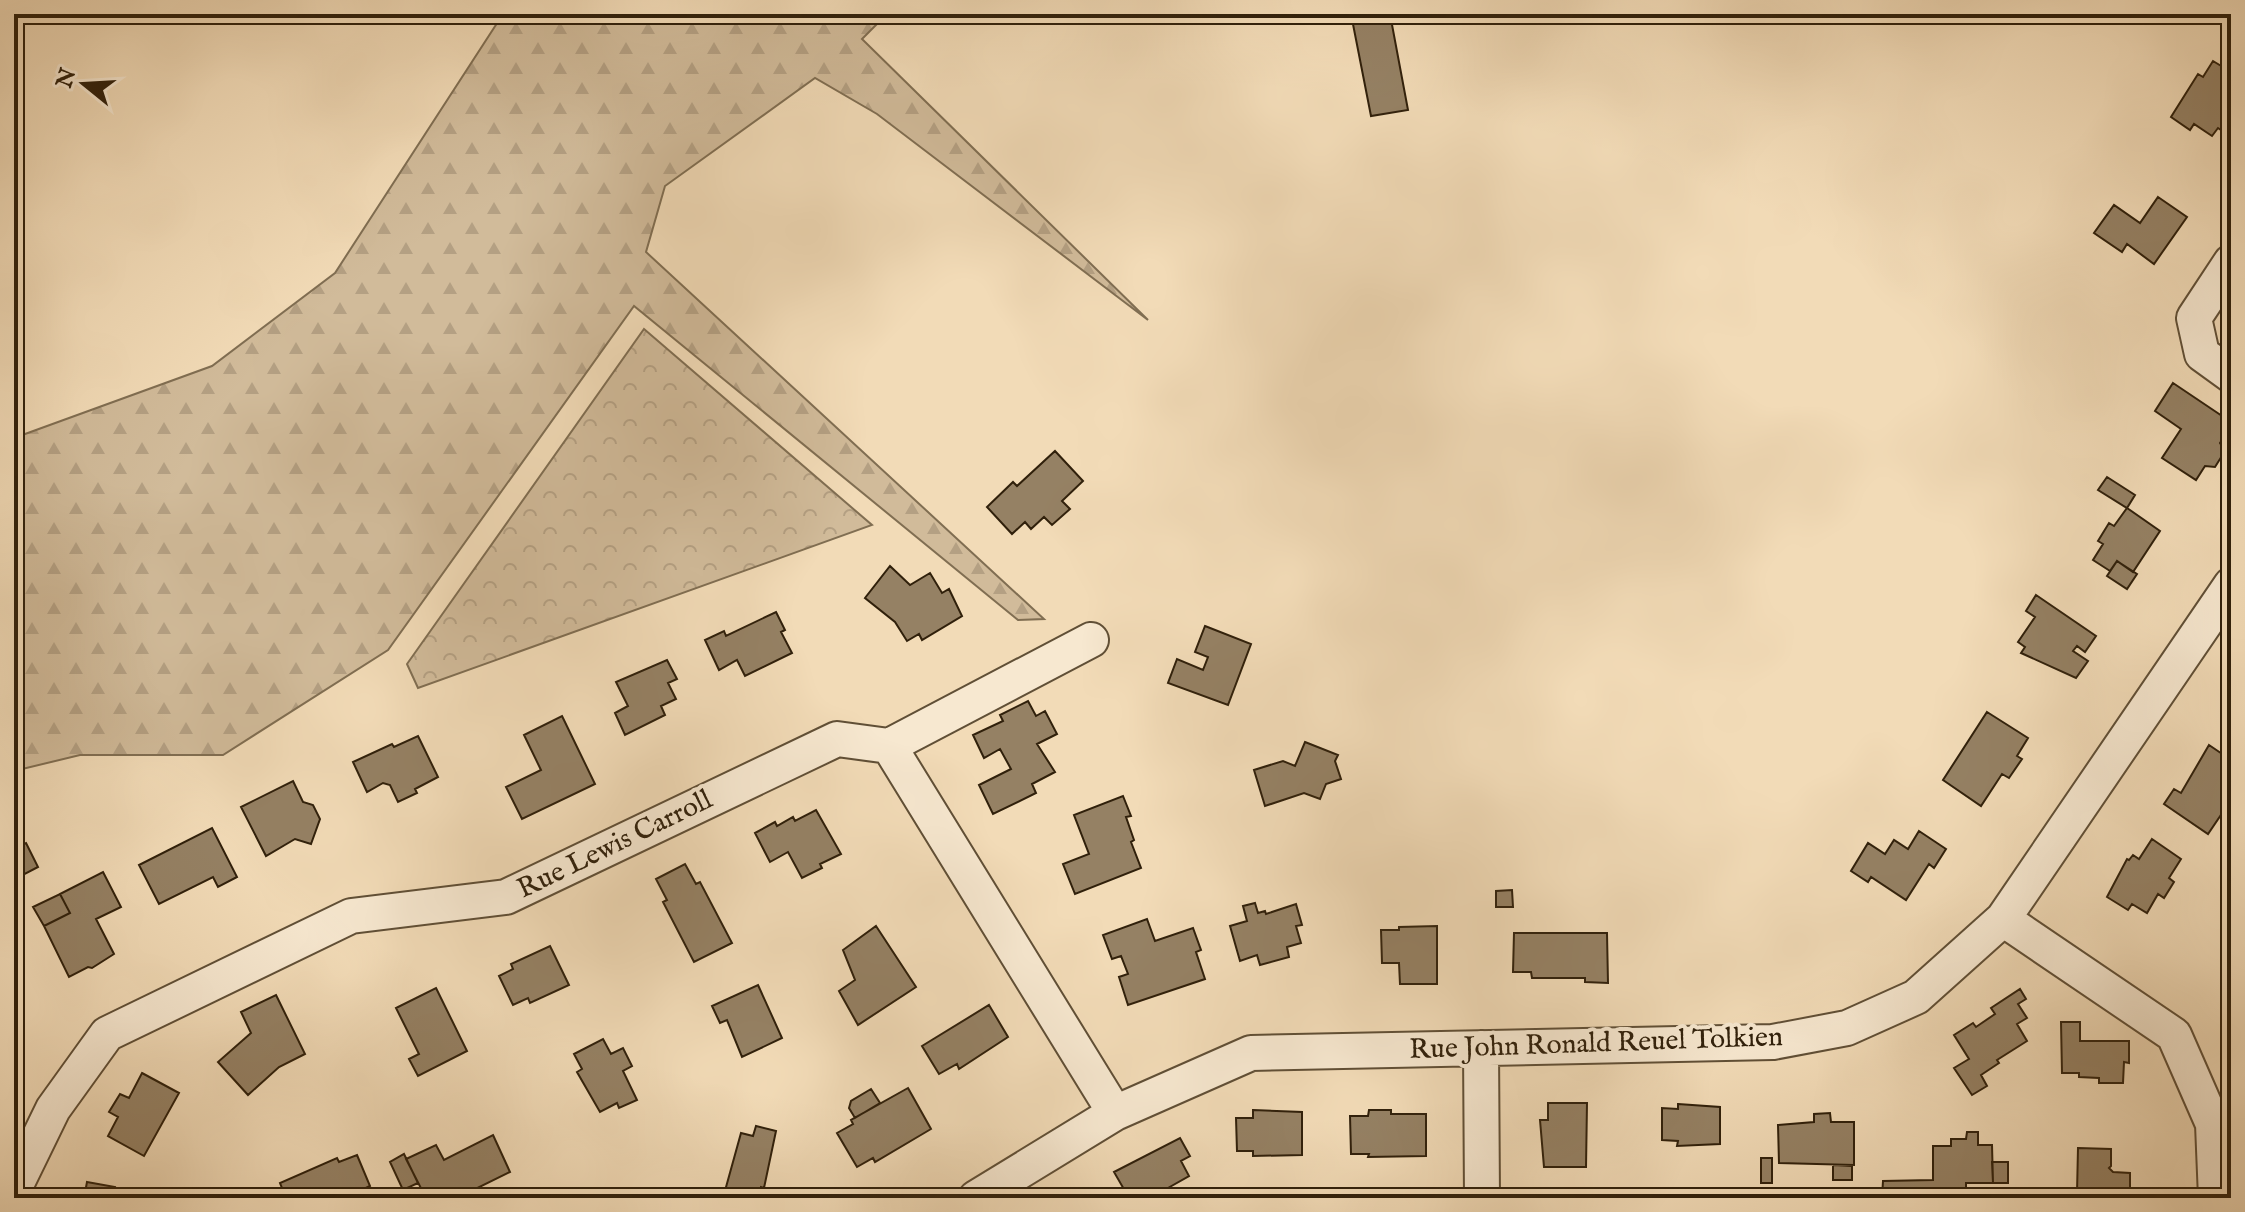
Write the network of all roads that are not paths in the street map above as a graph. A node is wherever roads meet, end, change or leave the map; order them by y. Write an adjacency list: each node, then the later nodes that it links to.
1 (2231, 262): 2 (street)
2 (2231, 375)
3 (2231, 585): 6 (street, Rue John Ronald Reuel Tolkien)
4 (1091, 640): 5 (street)
5 (889, 746): 8 (street); 9 (street, Rue Lewis Carroll)
6 (2003, 919): 7 (street, Rue John Ronald Reuel Tolkien); 12 (street)
7 (1481, 1048): 8 (street, Rue John Ronald Reuel Tolkien); 11 (street)
8 (1115, 1113): 10 (street, Rue John Ronald Reuel Tolkien)
9 (14, 1189)
10 (976, 1198)
11 (1482, 1198)
12 (2216, 1198)

